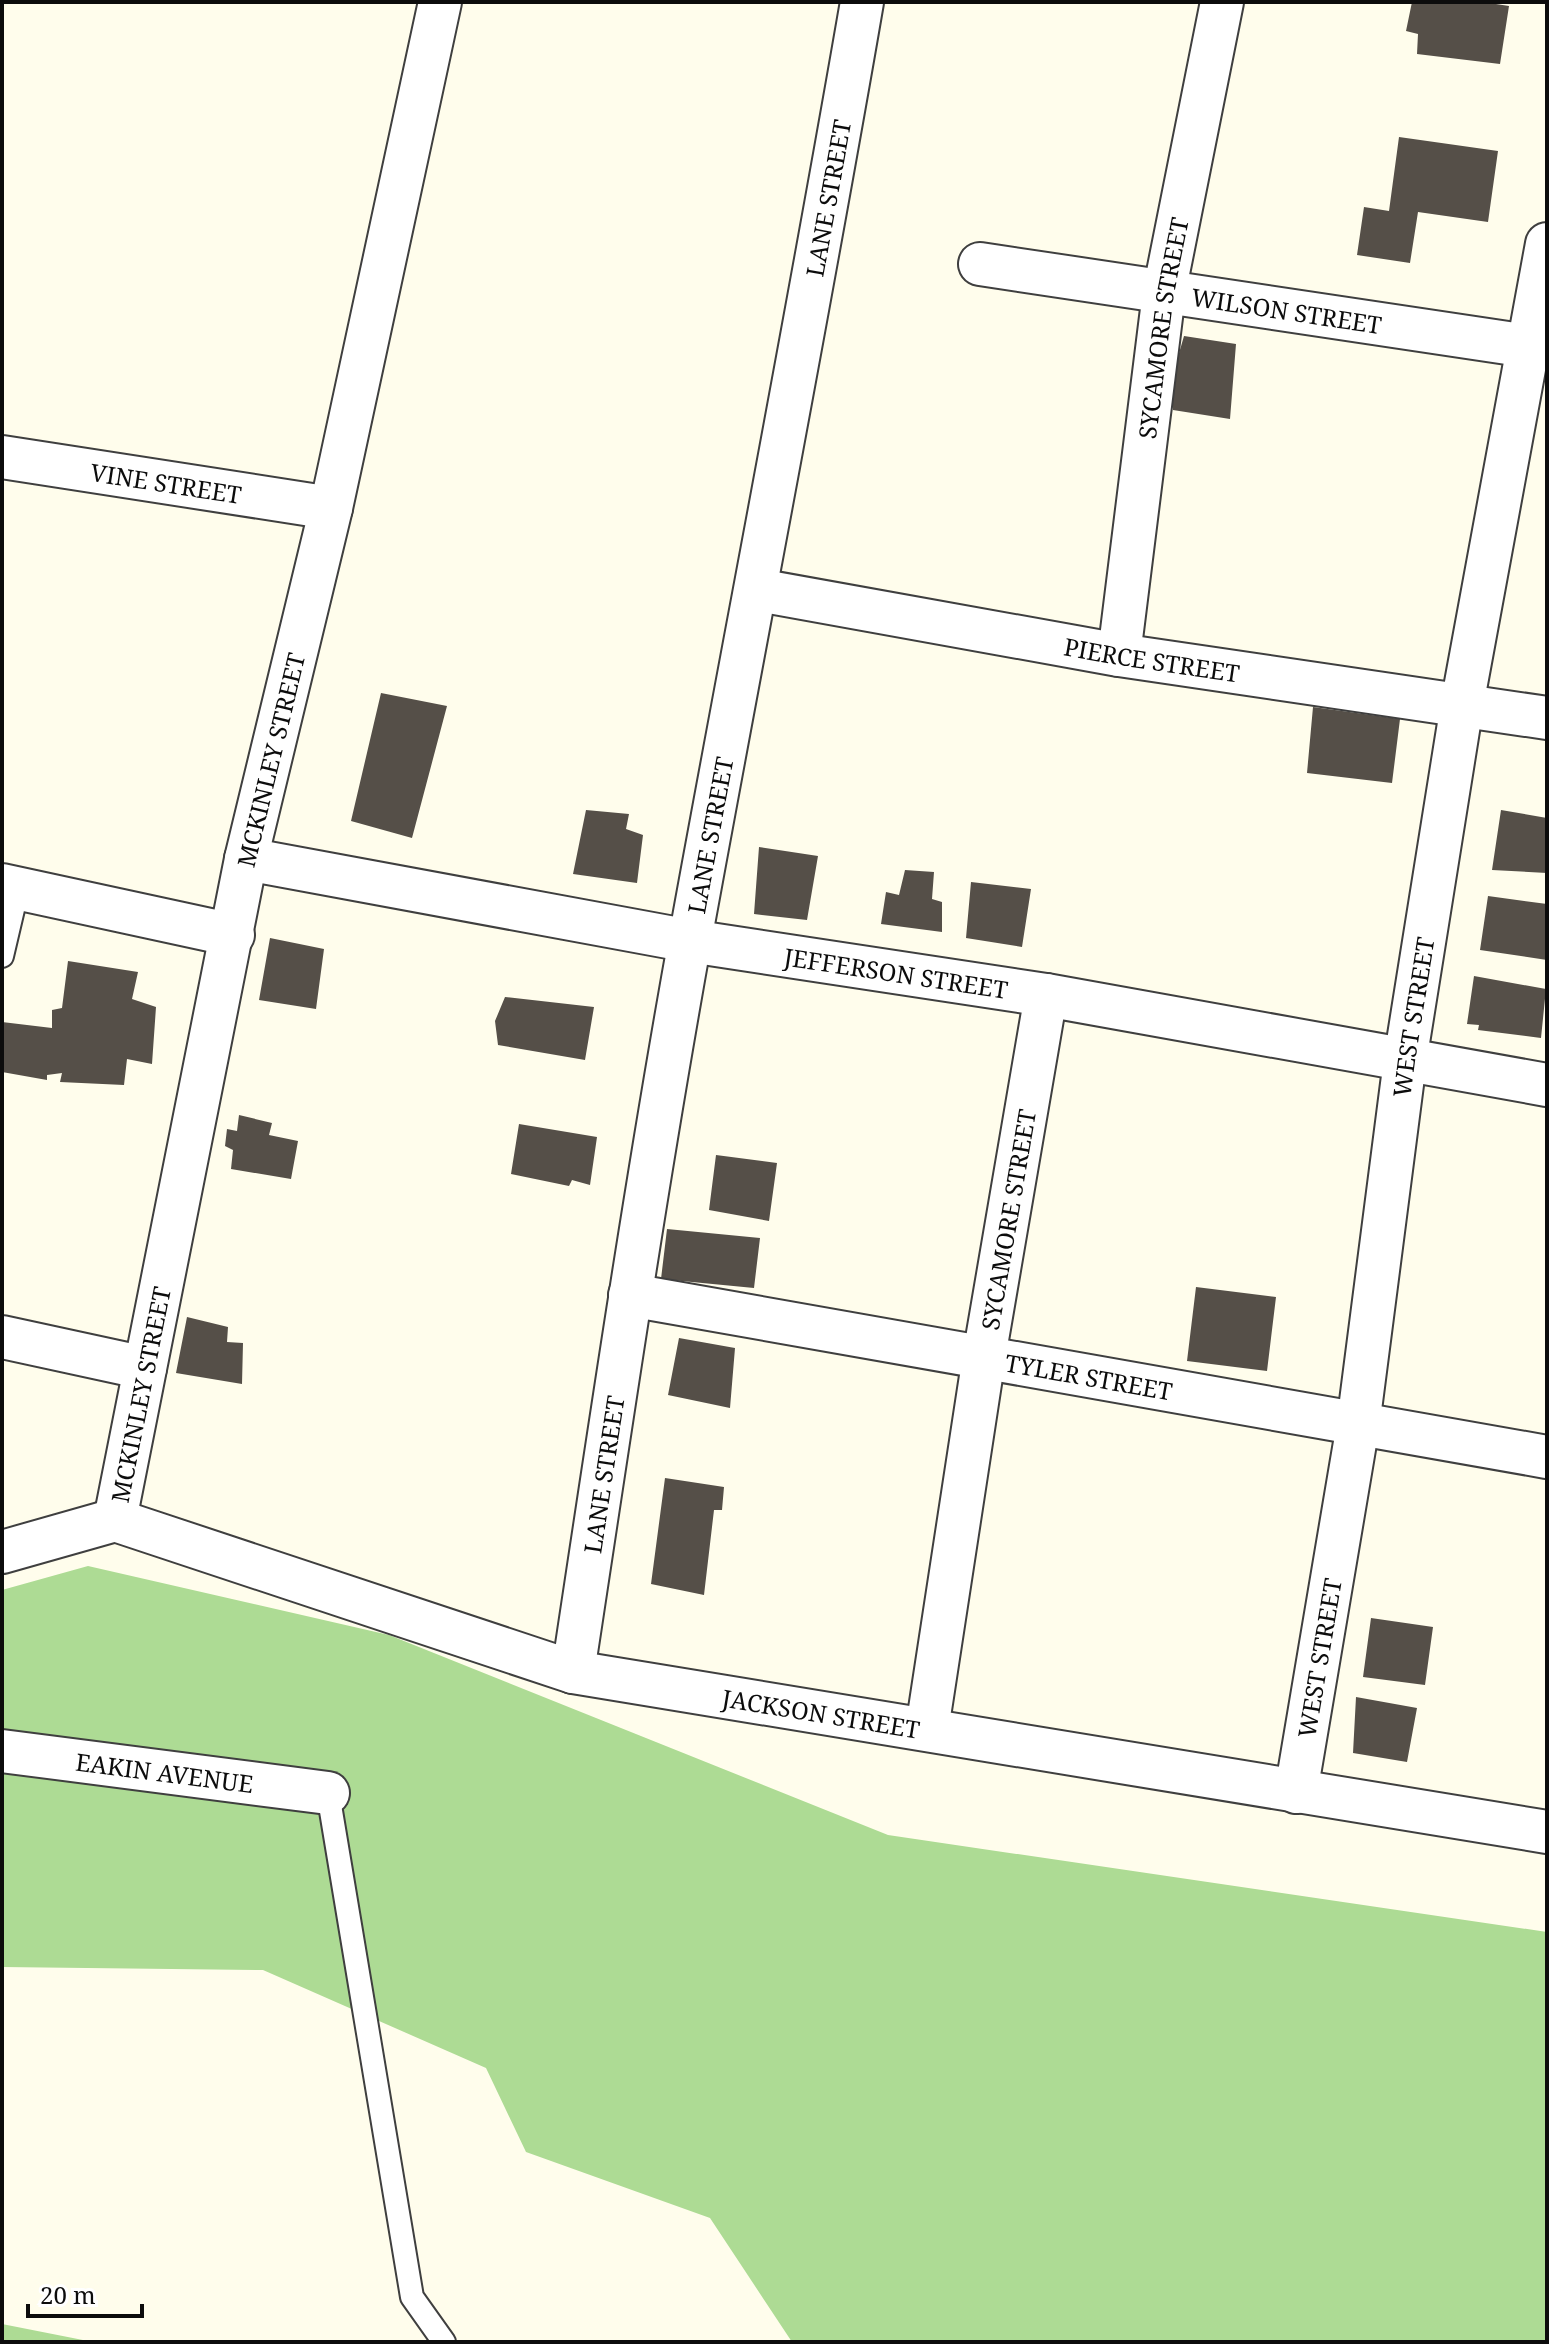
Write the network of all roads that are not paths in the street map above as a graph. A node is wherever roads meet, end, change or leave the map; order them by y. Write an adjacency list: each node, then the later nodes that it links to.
1 (440, 2): 9 (street, MCKINLEY STREET)
2 (862, 2): 10 (street, LANE STREET)
3 (1222, 2): 6 (street, SYCAMORE STREET)
4 (1547, 244): 7 (street, WEST STREET)
5 (980, 264): 6 (street, WILSON STREET)
6 (1164, 293): 7 (street, WILSON STREET); 11 (street, SYCAMORE STREET)
7 (1537, 348): 12 (street, WEST STREET)
8 (2, 457): 9 (street, VINE STREET)
9 (331, 508): 14 (street, MCKINLEY STREET)
10 (758, 590): 11 (street, PIERCE STREET); 17 (street, LANE STREET)
11 (1119, 655): 12 (street, PIERCE STREET)
12 (1462, 705): 13 (street, PIERCE STREET); 20 (street, WEST STREET)
13 (1547, 718)
14 (246, 859): 16 (street, MCKINLEY STREET); 17 (street, JEFFERSON STREET)
15 (10, 886): 16 (street); 18 (lane)
16 (233, 935): 25 (street, MCKINLEY STREET)
17 (690, 941): 19 (street, JEFFERSON STREET); 22 (street, LANE STREET)
18 (2, 956)
19 (1046, 995): 20 (street, JEFFERSON STREET); 24 (street, SYCAMORE STREET)
20 (1405, 1061): 21 (street, JEFFERSON STREET); 26 (street, WEST STREET)
21 (1547, 1085)
22 (630, 1295): 24 (street, TYLER STREET); 30 (street, LANE STREET)
23 (2, 1337): 25 (street)
24 (984, 1357): 26 (street, TYLER STREET); 31 (street, SYCAMORE STREET)
25 (145, 1368): 28 (street, MCKINLEY STREET)
26 (1358, 1425): 27 (street, TYLER STREET); 33 (street, WEST STREET)
27 (1547, 1457)
28 (115, 1520): 29 (street); 30 (street, JACKSON STREET)
29 (2, 1552)
30 (573, 1672): 31 (street, JACKSON STREET)
31 (927, 1729): 33 (street, JACKSON STREET)
32 (2, 1751): 34 (street, EAKIN AVENUE)
33 (1296, 1792): 35 (street, JACKSON STREET)
34 (328, 1793): 36 (lane)
35 (1547, 1832)
36 (444, 2342)

